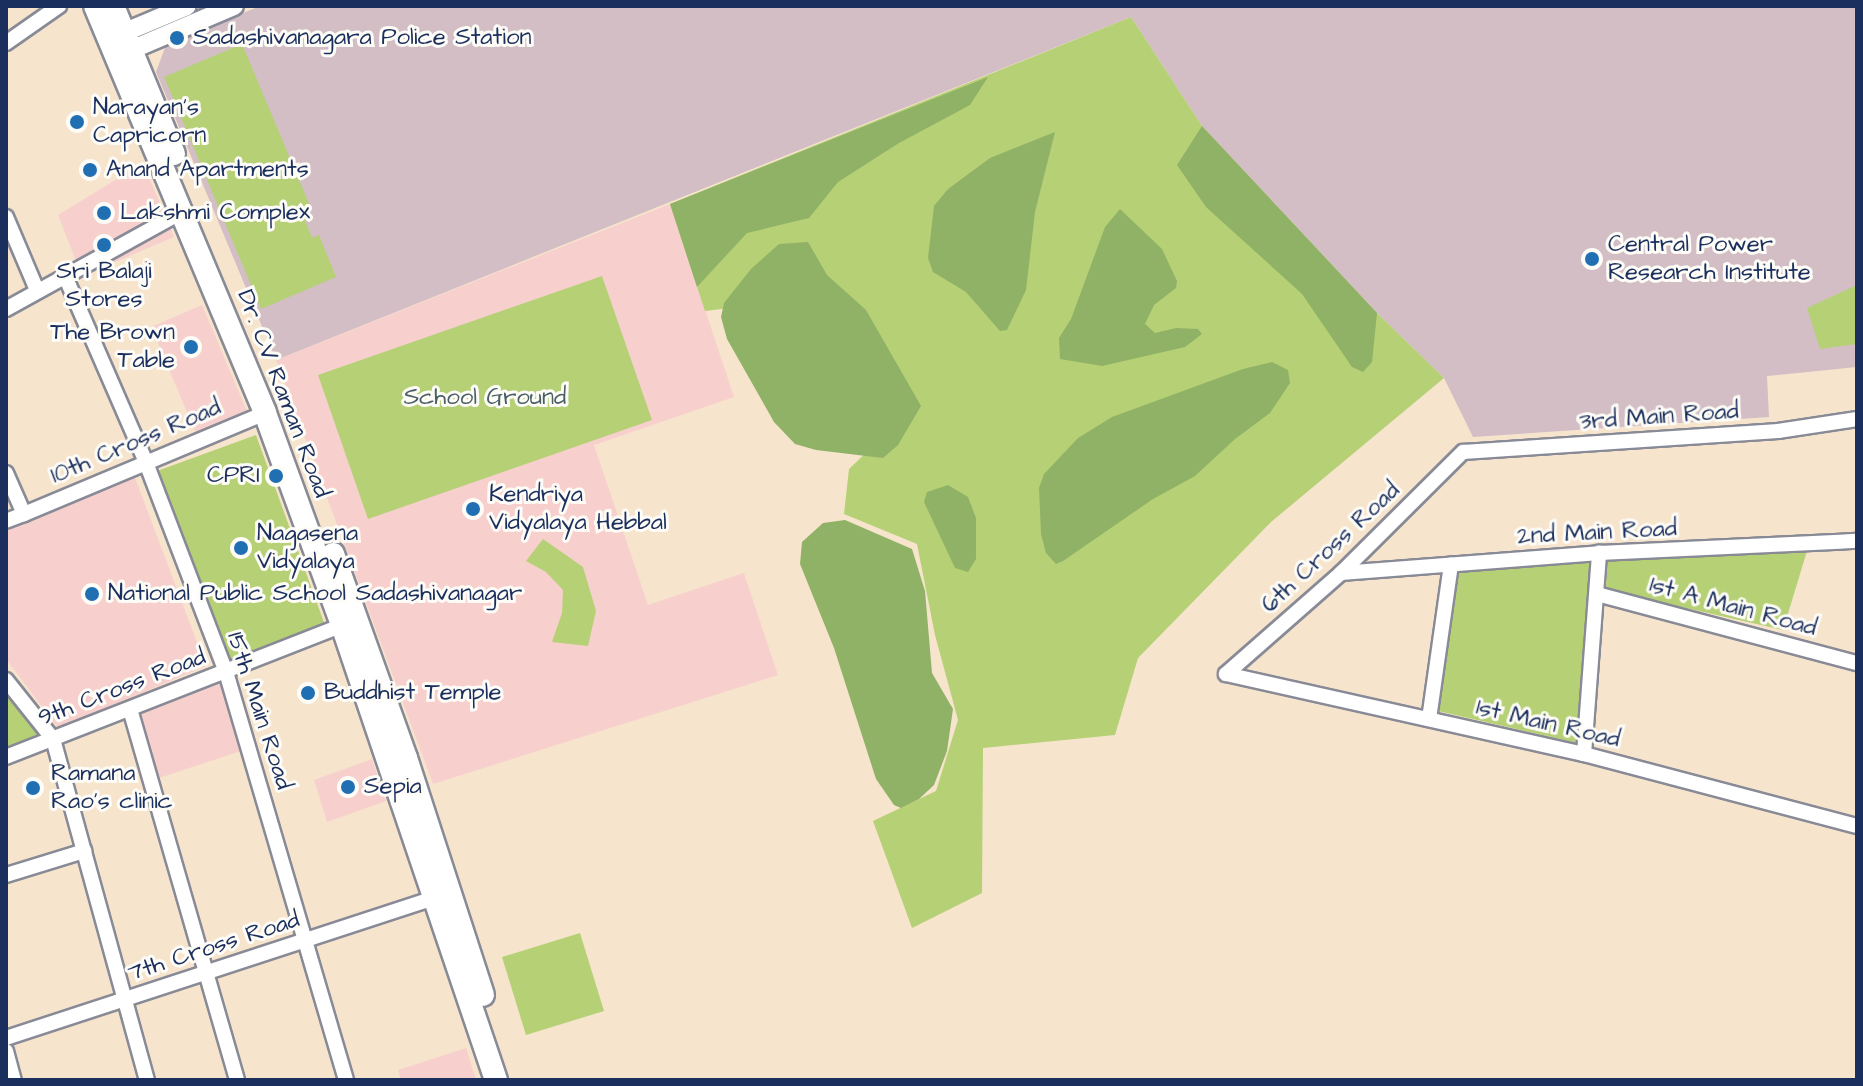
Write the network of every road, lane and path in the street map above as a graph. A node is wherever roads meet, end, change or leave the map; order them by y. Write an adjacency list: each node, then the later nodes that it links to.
1 (59, 6): 6 (street)
2 (95, 6): 7 (highway, Dr. CV Raman Road)
3 (113, 6): 7 (highway, Dr. CV Raman Road)
4 (187, 6): 7 (main road)
5 (234, 6): 7 (main road)
6 (6, 43)
7 (120, 44): 8 (highway, Dr. CV Raman Road); 49 (highway, Dr. CV Raman Road)
8 (176, 215): 10 (street); 13 (highway, Dr. CV Raman Road)
9 (6, 217): 11 (street)
10 (65, 276): 11 (street); 16 (street, 15th Main Road)
11 (37, 290): 12 (street)
12 (6, 309)
13 (265, 413): 16 (street, 10th Cross Road); 25 (highway, Dr. CV Raman Road)
14 (1857, 419): 15 (street, 3rd Main Road)
15 (1463, 452): 23 (street, 6th Cross Road)
16 (145, 460): 18 (street, 10th Cross Road); 27 (street, 15th Main Road)
17 (6, 473): 18 (street)
18 (24, 514): 19 (street, 10th Cross Road)
19 (6, 521)
20 (1857, 541): 21 (street, 2nd Main Road)
21 (1599, 553): 22 (street, 2nd Main Road); 24 (street)
22 (1451, 565): 23 (street, 2nd Main Road); 31 (street)
23 (1341, 573): 28 (street, 6th Cross Road)
24 (1597, 594): 26 (street, 1st A Main Road); 33 (street)
25 (342, 625): 27 (street, 9th Cross Road); 38 (highway, Dr. CV Raman Road)
26 (1857, 663)
27 (226, 672): 30 (street, 9th Cross Road); 39 (street, 15th Main Road)
28 (1226, 674): 31 (street, 1st Main Road)
29 (6, 680): 32 (street)
30 (130, 709): 32 (street, 9th Cross Road); 40 (street)
31 (1429, 719): 33 (street, 1st Main Road)
32 (53, 739): 34 (street, 9th Cross Road); 36 (street)
33 (1584, 754): 35 (street, 1st Main Road)
34 (6, 757)
35 (1857, 826)
36 (84, 851): 37 (street); 41 (street)
37 (6, 875)
38 (435, 898): 39 (street, 7th Cross Road); 48 (highway, Dr. CV Raman Road)
39 (305, 941): 40 (street, 7th Cross Road); 47 (street, 15th Main Road)
40 (206, 973): 41 (street, 7th Cross Road); 46 (street)
41 (125, 999): 42 (street, 7th Cross Road); 45 (street)
42 (6, 1038)
43 (6, 1051): 44 (street)
44 (14, 1080)
45 (147, 1080)
46 (237, 1080)
47 (346, 1080)
48 (496, 1080)
49 (510, 1080)

